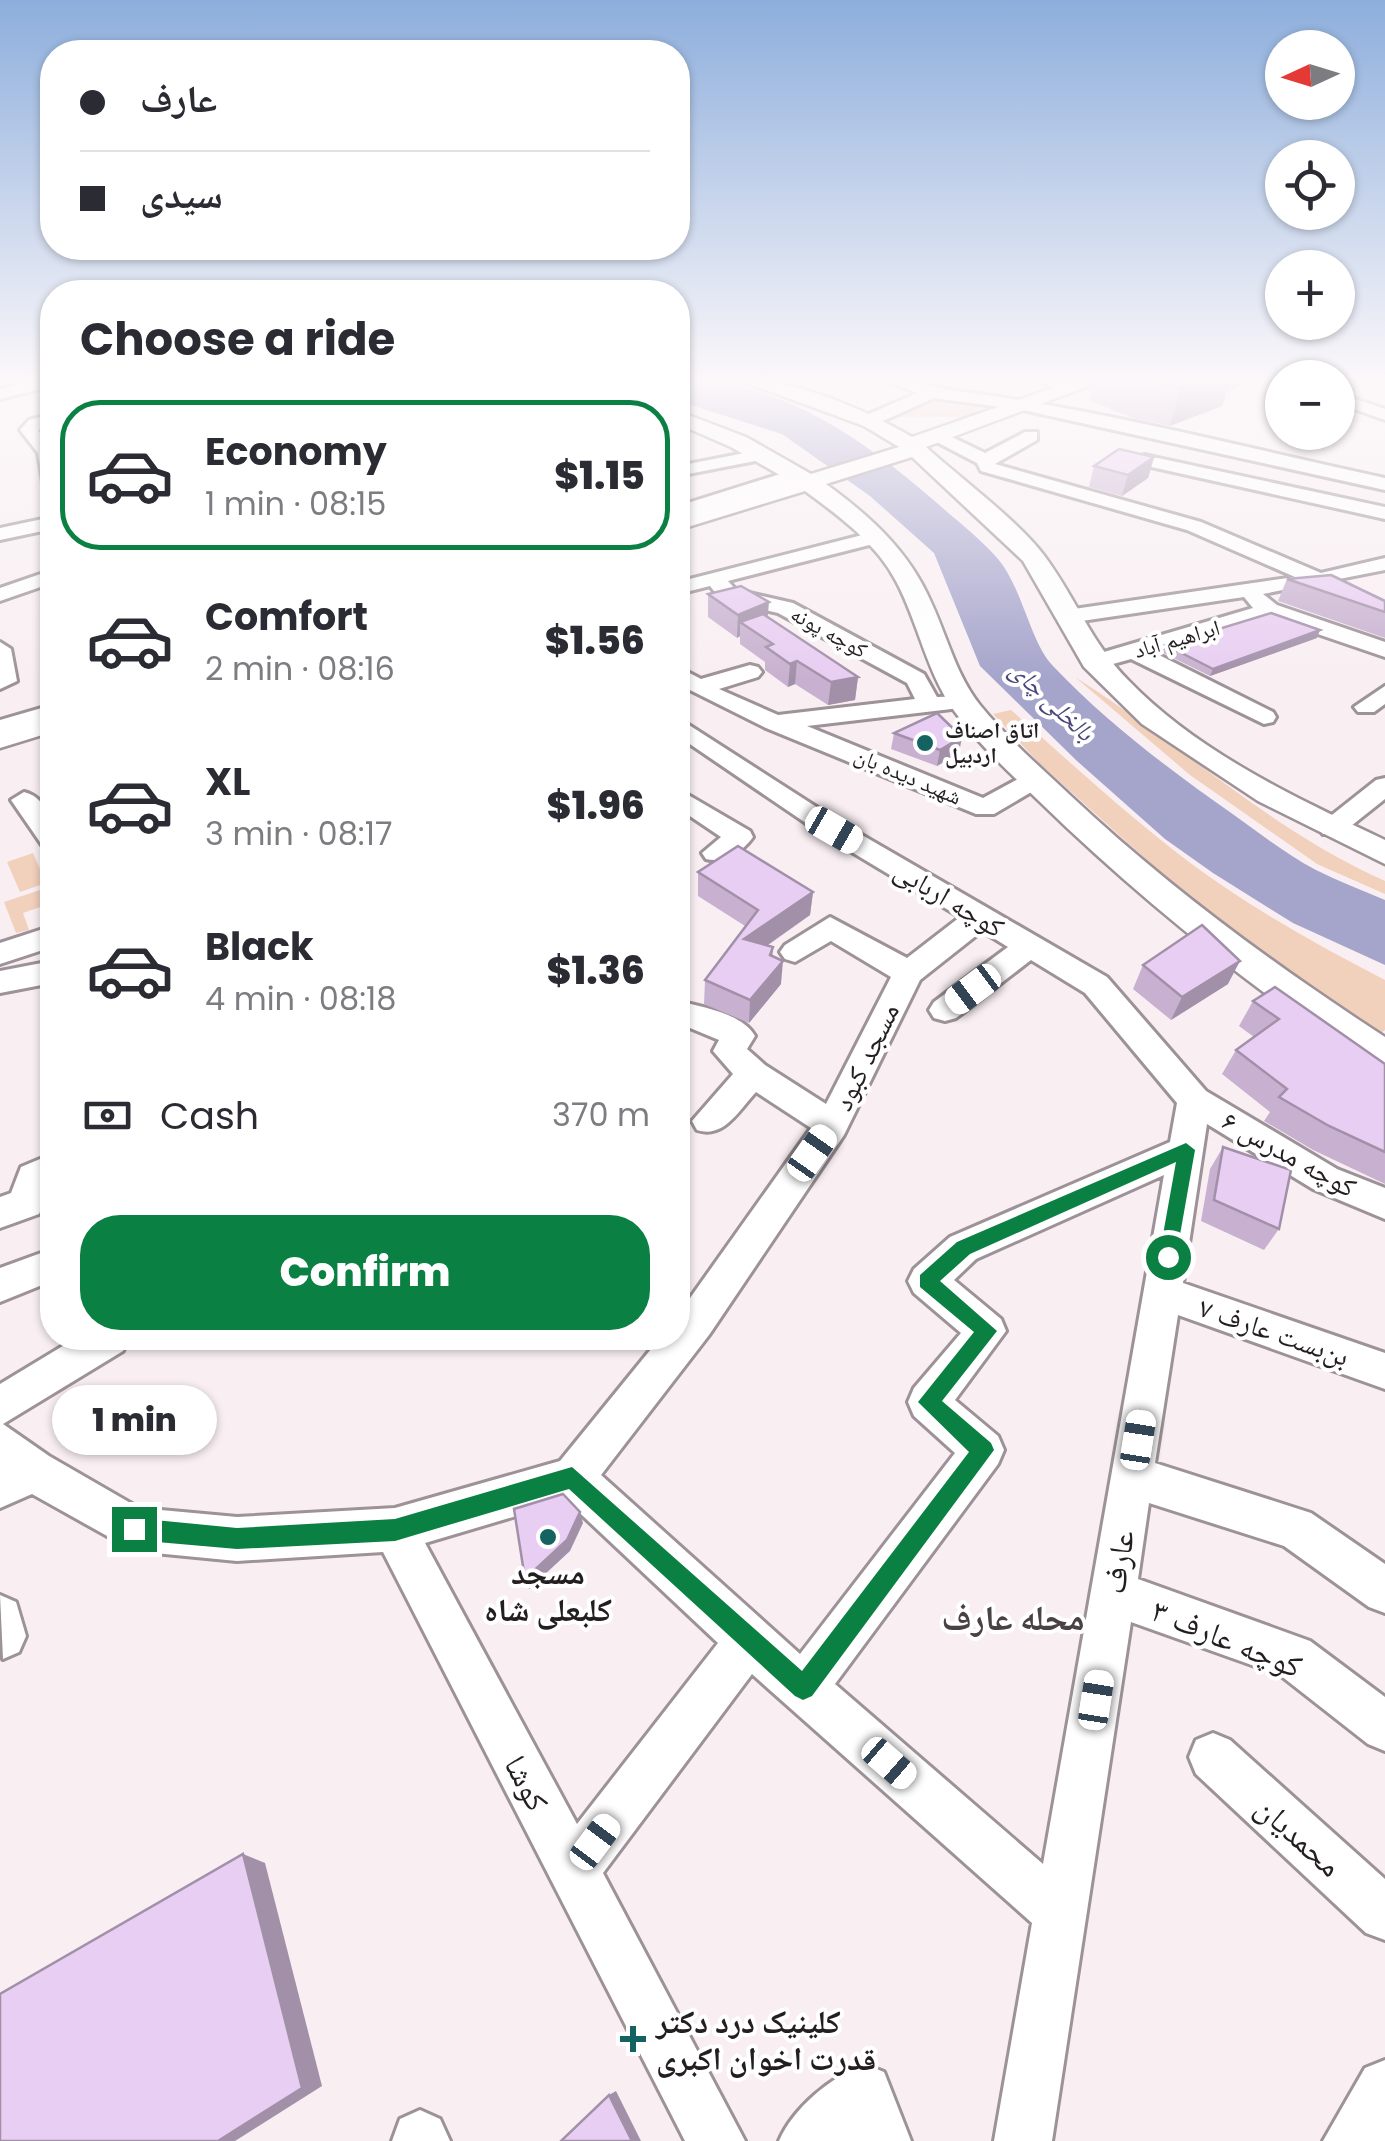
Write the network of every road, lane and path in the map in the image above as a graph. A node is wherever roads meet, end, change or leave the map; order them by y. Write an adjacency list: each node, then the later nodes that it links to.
1 (817, 479): 8 (street)
2 (818, 479): 10 (main road)
3 (822, 479): 14 (main road)
4 (951, 479): 23 (main road)
5 (1028, 479): 12 (street)
6 (1230, 479): 9 (street)
7 (1217, 508): 12 (street)
8 (690, 509)
9 (1385, 513)
10 (690, 519)
11 (40, 526): 13 (street)
12 (1194, 526): 18 (street)
13 (0, 534)
14 (874, 538): 16 (street); 35 (main road)
15 (1385, 564): 18 (street)
16 (714, 579): 19 (street); 35 (street, کوچه پونه)
17 (40, 580): 21 (street)
18 (1319, 580): 20 (street)
19 (690, 585)
20 (1243, 589): 22 (street); 23 (street)
21 (0, 595)
22 (1264, 613): 25 (street); 28 (street, ابراهیم آباد); 31 (street)
23 (1068, 616): 29 (main road)
24 (1370, 620): 25 (street)
25 (1350, 638): 27 (street)
26 (0, 649): 32 (street)
27 (1385, 650)
28 (1133, 651): 29 (street, ابراهیم آباد); 37 (street)
29 (1094, 662): 48 (main road)
30 (750, 672): 33 (street)
31 (1385, 675)
32 (0, 682)
33 (690, 687)
34 (690, 689): 38 (street, شهید دیده بان)
35 (945, 703): 38 (street, شهید دیده بان); 43 (main road)
36 (40, 716): 40 (street)
37 (1264, 717)
38 (776, 723): 43 (street, شهید دیده بان)
39 (40, 726): 42 (main road)
40 (0, 728)
41 (690, 732): 51 (street, کوچه اربابی)
42 (0, 739)
43 (1036, 779): 61 (main road)
44 (1385, 786): 48 (street)
45 (24, 800): 47 (street)
46 (690, 806): 50 (street)
47 (40, 823)
48 (1332, 828): 49 (main road)
49 (1385, 853)
50 (716, 854)
51 (980, 916): 53 (street, کوچه اربابی); 56 (street)
52 (40, 940): 55 (street)
53 (1028, 947): 59 (street); 63 (street, کوچه اربابی)
54 (794, 952): 56 (street)
55 (0, 954)
56 (908, 972): 65 (street, مسجد کبود)
57 (40, 974): 58 (street)
58 (0, 982)
59 (945, 1010)
60 (690, 1016): 62 (street)
61 (1385, 1057)
62 (753, 1074): 64 (street); 65 (street)
63 (1194, 1100): 66 (street, عارف); 68 (street, کوچه مدرس ۶)
64 (709, 1121)
65 (832, 1125): 73 (street, مسجد کبود)
66 (1186, 1150): 72 (street, عارف); 86 (street)
67 (40, 1175): 69 (street)
68 (1385, 1204)
69 (0, 1212)
70 (40, 1270): 71 (street)
71 (0, 1285)
72 (1162, 1293): 76 (street, بن‌بست عارف ۷); 79 (street, عارف)
73 (690, 1311)
74 (89, 1350): 77 (street)
75 (662, 1350): 80 (street, مسجد کبود)
76 (1385, 1371)
77 (0, 1406)
78 (0, 1443): 81 (street)
79 (1132, 1477): 83 (street); 84 (street, عارف)
80 (572, 1478): 82 (street); 85 (street)
81 (17, 1480): 82 (street)
82 (395, 1530): 89 (street, کوشا)
83 (1385, 1590)
84 (1113, 1593): 87 (street, کوچه عارف ۳); 90 (street, عارف)
85 (749, 1640): 86 (street); 89 (street)
86 (803, 1688): 90 (street)
87 (1385, 1727)
88 (1214, 1757): 91 (street, محمدیان)
89 (573, 1872): 93 (street, کوشا)
90 (1060, 1913): 96 (street, عارف)
91 (1385, 1914)
92 (1385, 2088): 97 (street)
93 (716, 2141)
94 (808, 2141): 95 (street)
95 (882, 2141)
96 (1022, 2141)
97 (1352, 2141)

